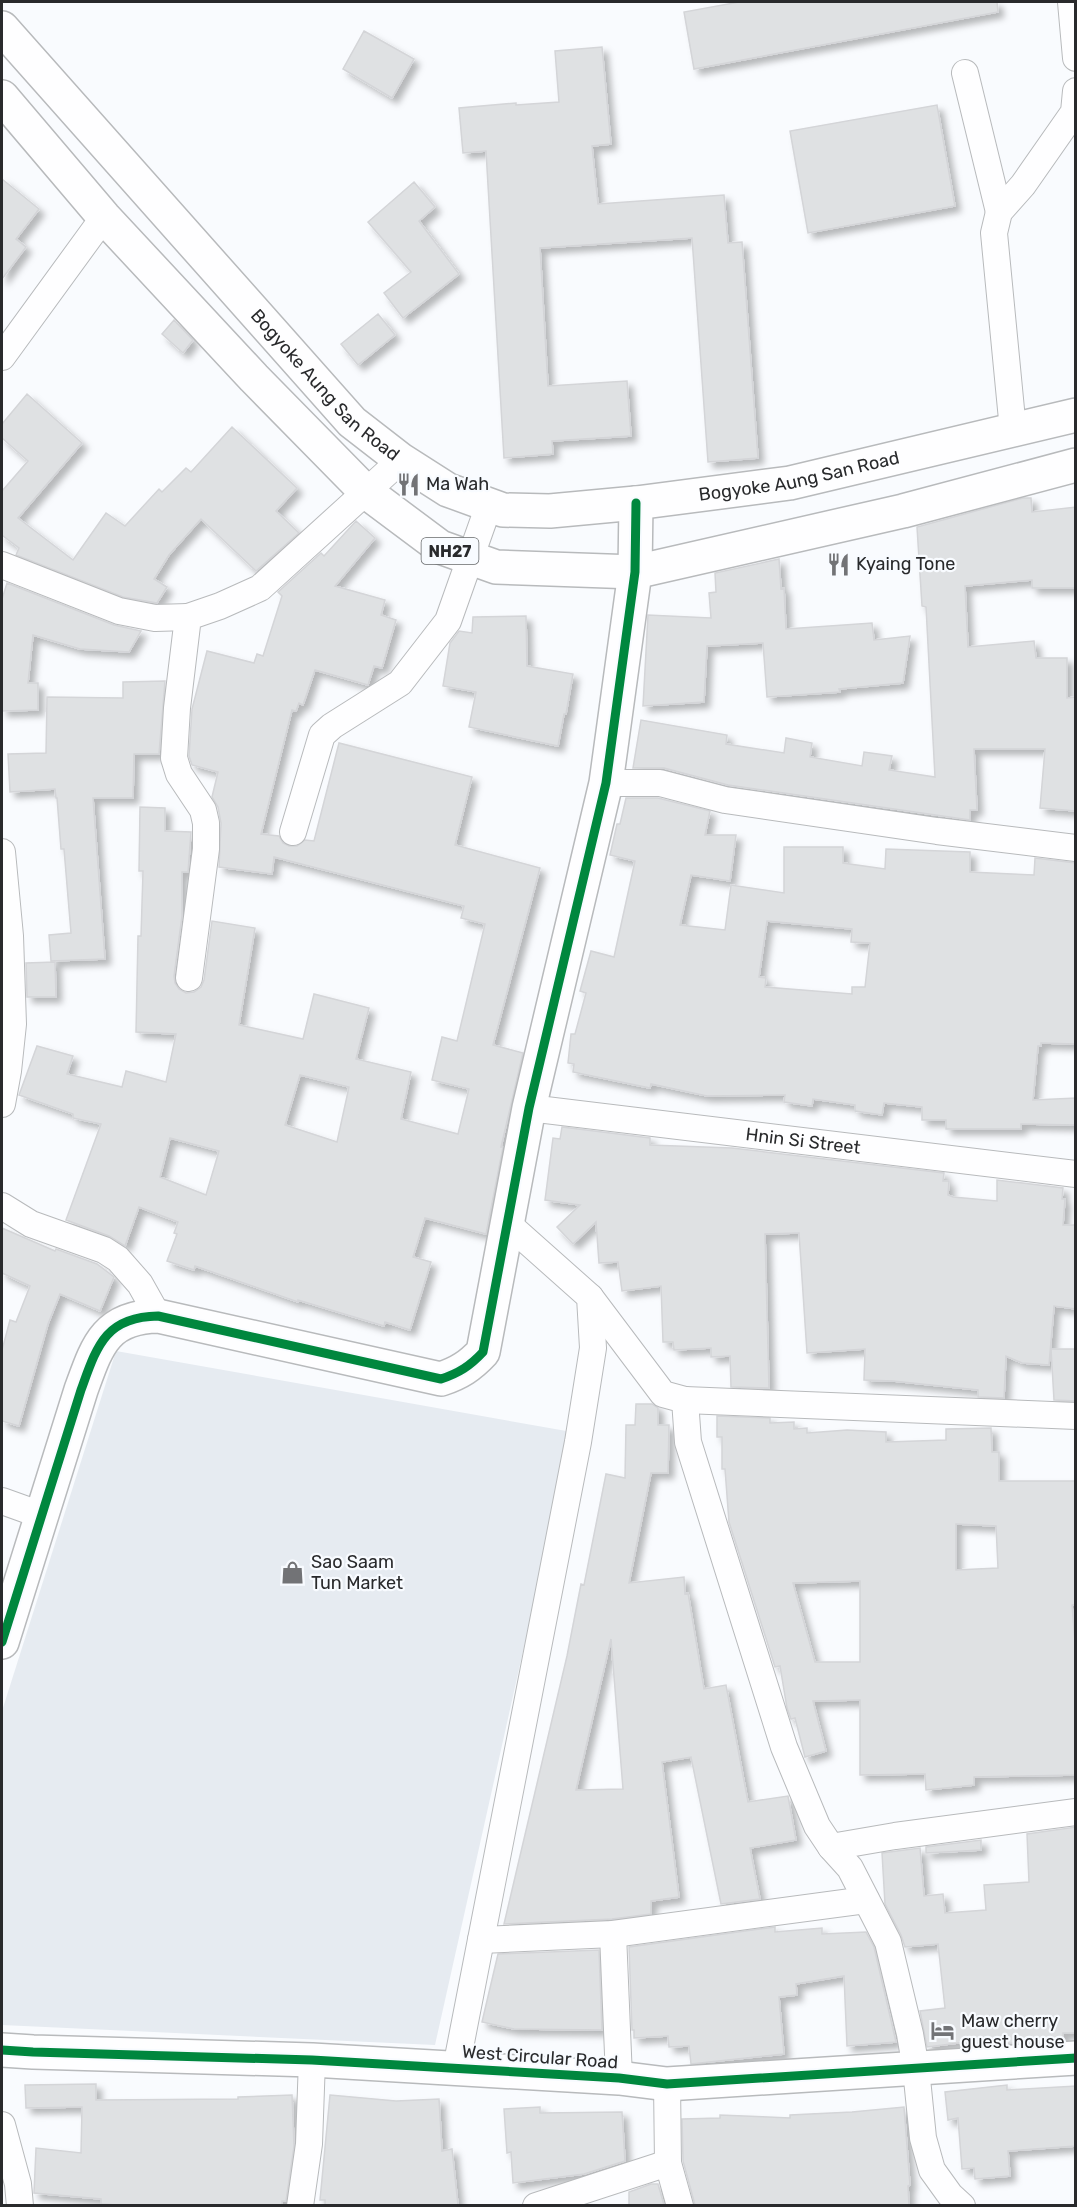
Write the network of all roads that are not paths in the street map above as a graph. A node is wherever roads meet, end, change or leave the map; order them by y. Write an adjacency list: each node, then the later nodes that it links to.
1 (1071, 2): 3 (street)
2 (6, 42): 12 (main road, Bogyoke Aung San Road)
3 (1076, 58)
4 (964, 74): 7 (street)
5 (1076, 91): 7 (street)
6 (2, 97): 8 (main road, NH27)
7 (999, 212): 11 (street)
8 (104, 217): 9 (street); 14 (main road, NH27)
9 (2, 357)
10 (1076, 415): 11 (main road, Bogyoke Aung San Road)
11 (1026, 427): 13 (main road); 15 (main road, Bogyoke Aung San Road)
12 (401, 460): 14 (street); 16 (main road, Bogyoke Aung San Road)
13 (1065, 468): 19 (main road, NH27)
14 (365, 491): 17 (main road, NH27); 20 (street)
15 (636, 503): 16 (main road, Bogyoke Aung San Road); 19 (main road)
16 (489, 505): 17 (street)
17 (471, 558): 19 (main road, NH27); 22 (street)
18 (2, 566): 20 (street)
19 (635, 572): 21 (main road)
20 (188, 618): 25 (street)
21 (606, 783): 23 (street); 27 (main road)
22 (293, 832)
23 (1076, 848)
24 (2, 852): 26 (street)
25 (189, 978)
26 (2, 1104)
27 (529, 1108): 28 (street, Hnin Si Street); 30 (main road)
28 (1076, 1174)
29 (2, 1206): 32 (street)
30 (509, 1225): 31 (street); 32 (main road)
31 (590, 1297): 33 (street); 42 (street)
32 (158, 1316): 36 (main road)
33 (685, 1400): 34 (street); 39 (street)
34 (1076, 1416)
35 (2, 1501): 36 (street)
36 (41, 1515): 37 (main road)
37 (2, 1642)
38 (1076, 1812): 39 (street)
39 (831, 1847): 40 (street)
40 (866, 1900): 41 (street); 47 (street)
41 (613, 1934): 42 (street); 48 (street)
42 (481, 1940): 46 (street)
43 (2, 2050): 45 (main road, West Circular Road)
44 (1076, 2058): 47 (main road, West Circular Road)
45 (312, 2060): 46 (main road, West Circular Road); 53 (street)
46 (456, 2068): 48 (main road, West Circular Road)
47 (915, 2068): 49 (main road, West Circular Road); 56 (street)
48 (619, 2078): 49 (main road, West Circular Road)
49 (667, 2084): 51 (street)
50 (2, 2125): 52 (street)
51 (668, 2163): 54 (street); 55 (street)
52 (20, 2205)
53 (300, 2205)
54 (536, 2205)
55 (680, 2205)
56 (962, 2205)

